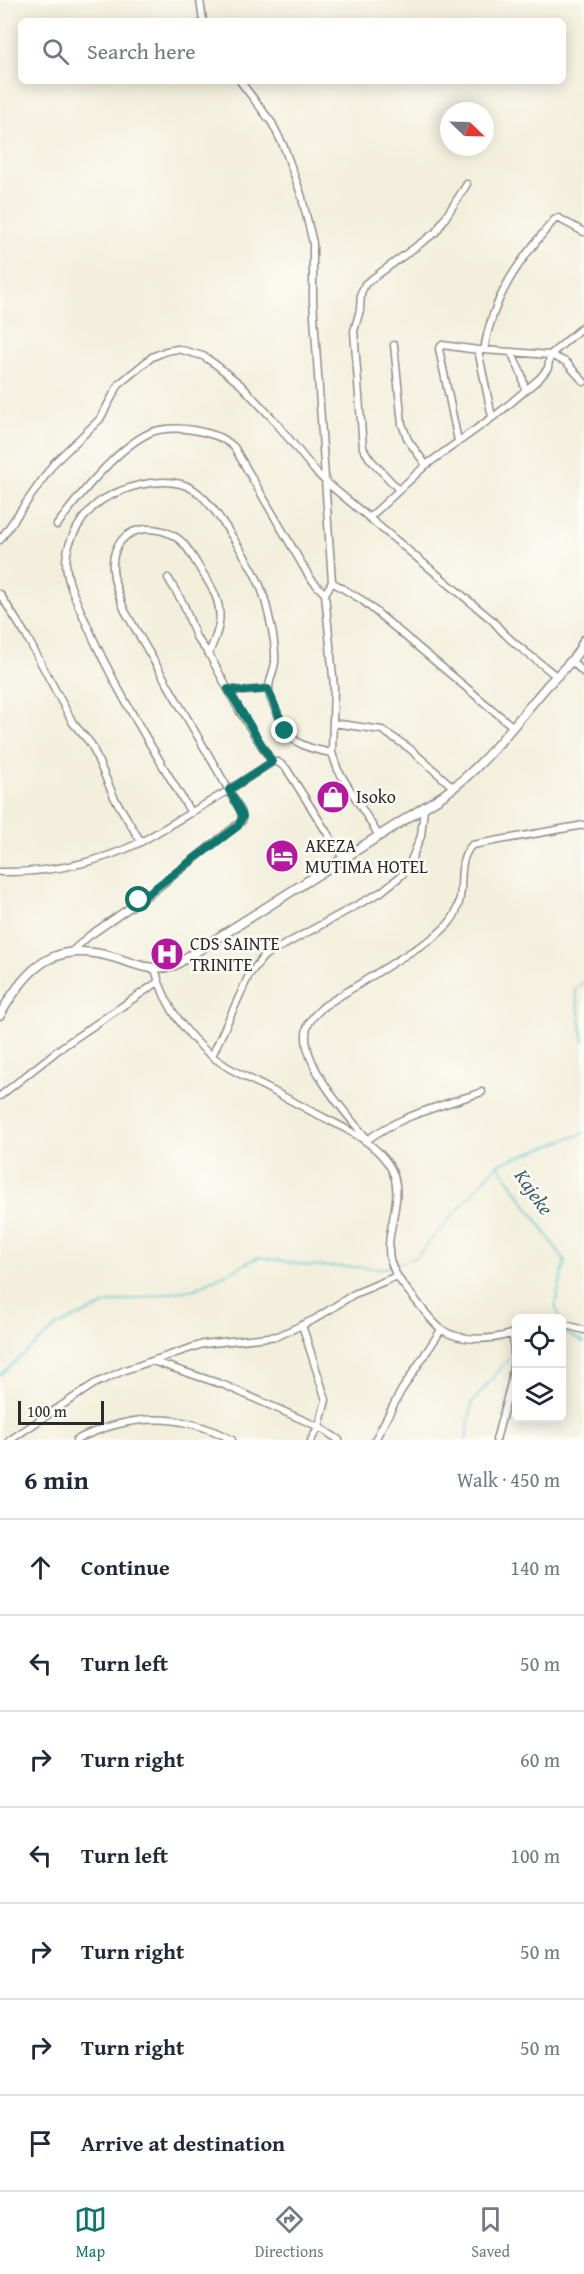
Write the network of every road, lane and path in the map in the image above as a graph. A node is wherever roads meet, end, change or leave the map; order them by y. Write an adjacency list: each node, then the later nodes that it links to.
1 (200, 0): 2 (street)
2 (203, 18)
3 (242, 84): 16 (street)
4 (467, 184): 17 (street)
5 (584, 232): 8 (street)
6 (584, 326): 10 (street)
7 (394, 345): 15 (street)
8 (481, 350): 9 (street); 13 (street); 14 (street)
9 (511, 352): 10 (street); 12 (street)
10 (550, 355): 11 (street); 12 (street)
11 (584, 382)
12 (525, 391): 13 (street)
13 (492, 417): 14 (street)
14 (458, 441): 15 (street)
15 (426, 465): 17 (street)
16 (326, 482): 18 (street); 20 (street); 22 (street)
17 (398, 489): 18 (street)
18 (369, 518): 29 (street)
19 (57, 525): 24 (street)
20 (0, 540)
21 (168, 578): 26 (street)
22 (332, 582): 24 (street); 33 (street)
23 (0, 594): 42 (street)
24 (325, 594): 32 (street)
25 (584, 640): 27 (main road)
26 (209, 654): 30 (street); 37 (street)
27 (571, 660): 28 (street); 29 (main road)
28 (584, 672)
29 (556, 676): 33 (main road)
30 (228, 689): 31 (street); 35 (street)
31 (268, 689): 34 (street); 39 (street)
32 (333, 723): 34 (street); 36 (street)
33 (512, 726): 36 (main road)
34 (332, 753): 41 (street)
35 (272, 762): 37 (street); 43 (street)
36 (454, 788): 38 (main road)
37 (229, 790): 39 (street); 45 (street)
38 (424, 808): 41 (main road); 49 (street)
39 (191, 813): 42 (street)
40 (584, 825): 52 (street)
41 (379, 836): 43 (main road)
42 (141, 842): 44 (street)
43 (343, 858): 46 (main road)
44 (0, 872)
45 (69, 953): 46 (main road); 48 (main road)
46 (154, 969): 47 (street)
47 (158, 982): 49 (street); 51 (street)
48 (0, 1015)
49 (212, 1056): 52 (street)
50 (482, 1092): 52 (street)
51 (0, 1096)
52 (367, 1141): 53 (street)
53 (397, 1276): 54 (street); 56 (street)
54 (302, 1325): 59 (street); 61 (street)
55 (566, 1325): 57 (street)
56 (441, 1329): 58 (street); 67 (street)
57 (584, 1330)
58 (512, 1334)
59 (152, 1361): 61 (street); 62 (street)
60 (512, 1368): 68 (street)
61 (319, 1426): 65 (street); 66 (street)
62 (10, 1440)
63 (76, 1440): 64 (street)
64 (232, 1440)
65 (310, 1440)
66 (339, 1440)
67 (375, 1440)
68 (496, 1440)

